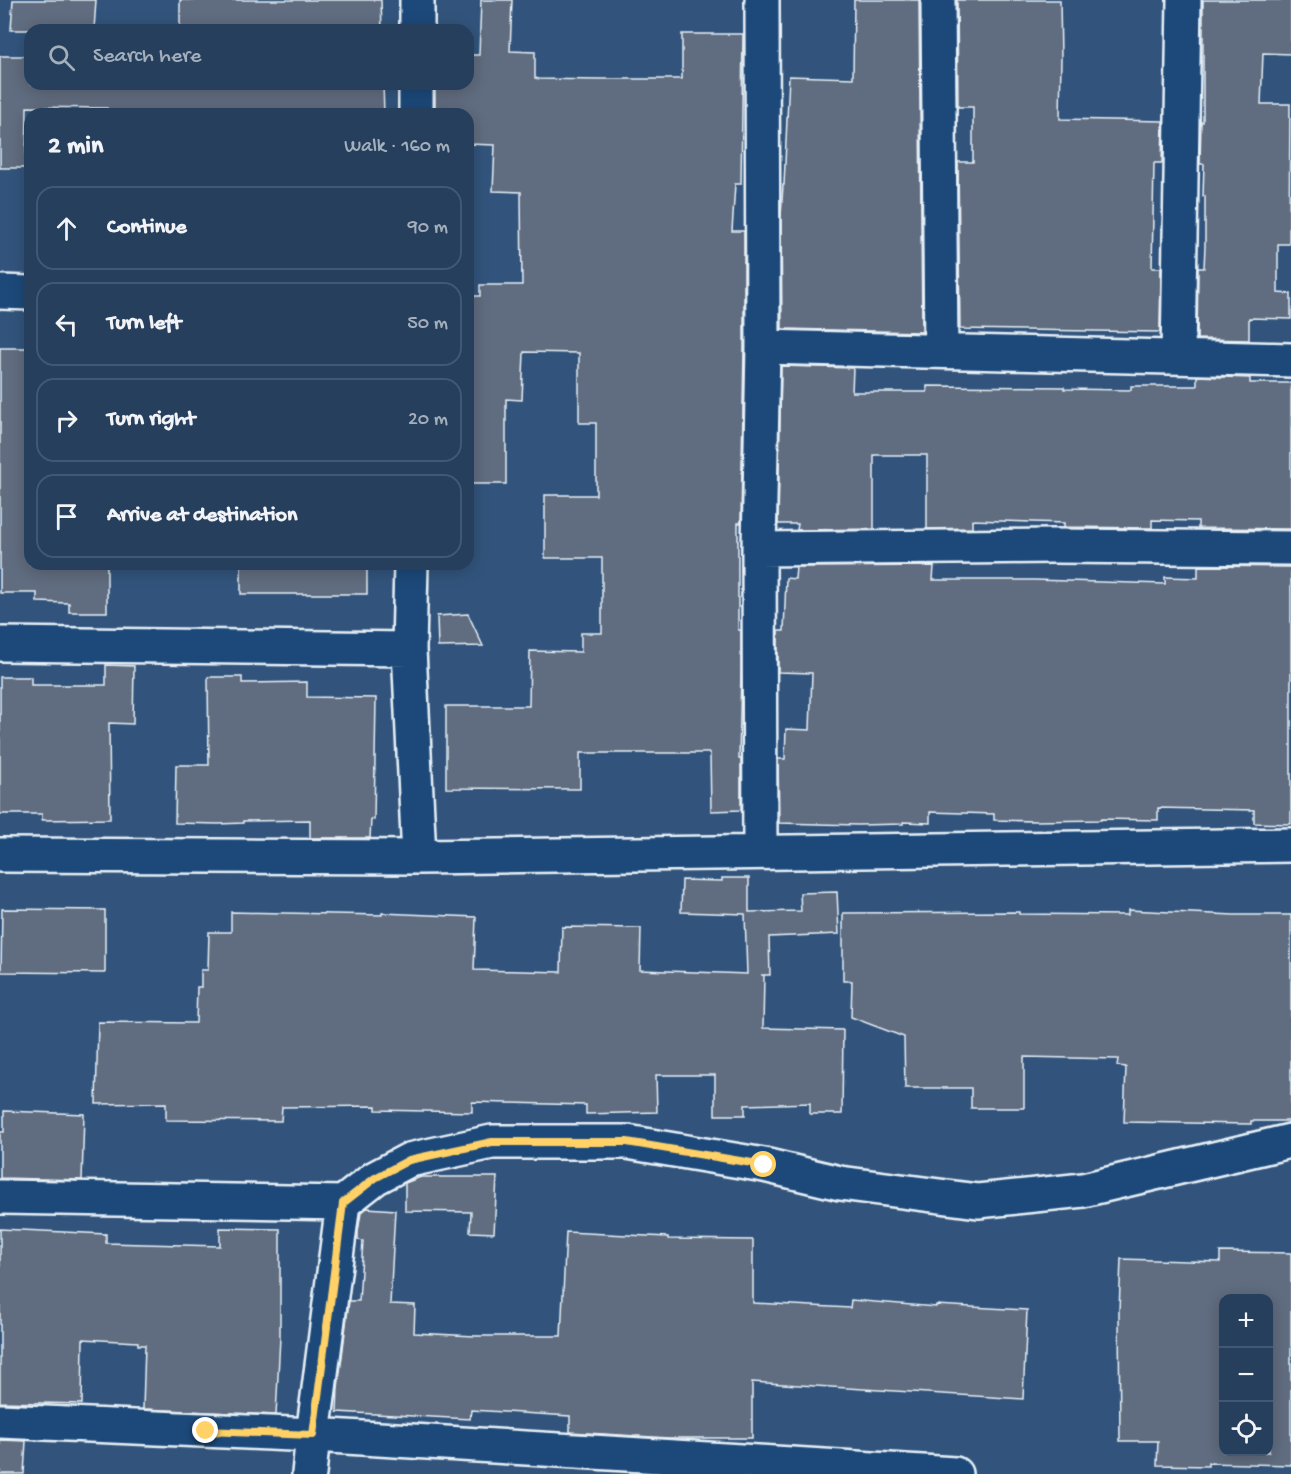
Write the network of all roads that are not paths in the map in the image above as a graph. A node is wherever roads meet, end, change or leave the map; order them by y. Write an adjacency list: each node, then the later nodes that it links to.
1 (417, 0): 5 (street)
2 (762, 0): 10 (street)
3 (938, 0): 11 (street)
4 (1184, 0): 12 (street)
5 (417, 24)
6 (416, 90): 7 (street)
7 (416, 108)
8 (0, 292): 9 (street)
9 (24, 293)
10 (763, 347): 11 (street); 15 (street)
11 (941, 351): 12 (street)
12 (1178, 357): 13 (street)
13 (1291, 360)
14 (1291, 548): 15 (street)
15 (759, 549): 20 (street)
16 (411, 570): 18 (street)
17 (0, 644): 18 (street)
18 (410, 649): 22 (street)
19 (1291, 845): 20 (street)
20 (760, 852): 22 (street)
21 (0, 855): 22 (street)
22 (419, 857)
23 (1290, 1141): 25 (street)
24 (0, 1197): 25 (street)
25 (343, 1203): 27 (street)
26 (0, 1421): 27 (street)
27 (313, 1435): 28 (street); 29 (street)
28 (309, 1474)
29 (955, 1474)

